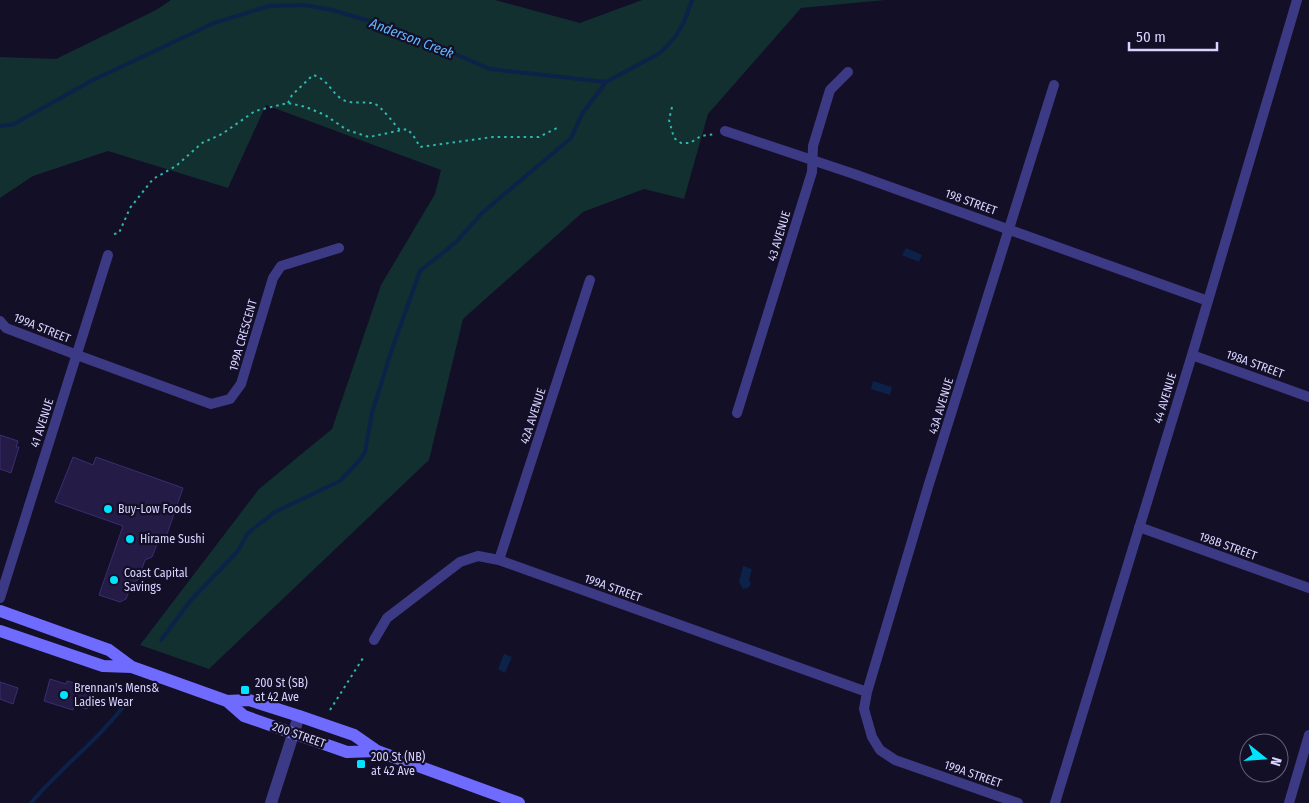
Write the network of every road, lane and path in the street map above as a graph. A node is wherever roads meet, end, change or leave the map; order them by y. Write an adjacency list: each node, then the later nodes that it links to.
1 (1297, 0): 15 (street, 44 AVENUE)
2 (848, 72): 9 (street, 43 AVENUE)
3 (1054, 85): 10 (street, 43A AVENUE)
4 (288, 103): 7 (path); 7 (path); 11 (path)
5 (672, 107): 8 (path)
6 (559, 127): 7 (path)
7 (400, 130)
8 (725, 131): 9 (street, 198 STREET)
9 (812, 160): 10 (street, 198 STREET); 20 (street, 43 AVENUE)
10 (1009, 230): 15 (street, 198 STREET); 30 (street, 43A AVENUE)
11 (114, 234)
12 (339, 248): 17 (street, 199A CRESCENT)
13 (108, 255): 17 (street, 41 AVENUE)
14 (590, 280): 22 (street, 42A AVENUE)
15 (1208, 302): 18 (street, 44 AVENUE)
16 (0, 321): 17 (street, 199A STREET)
17 (77, 355): 24 (street, 41 AVENUE)
18 (1192, 355): 19 (street, 198A STREET); 21 (street, 44 AVENUE)
19 (1309, 397)
20 (737, 413)
21 (1139, 528): 23 (street, 198B STREET); 41 (street, 44 AVENUE)
22 (499, 560): 27 (street, 199A STREET); 30 (street, 199A STREET)
23 (1309, 588)
24 (0, 598)
25 (0, 611): 29 (main road, 200 STREET)
26 (0, 630): 29 (main road, 200 STREET)
27 (374, 640)
28 (363, 658): 32 (path)
29 (132, 667): 31 (main road, 200 STREET)
30 (867, 692): 36 (street, 43A AVENUE)
31 (226, 701): 33 (main road, 200 STREET); 34 (main road, 200 STREET)
32 (330, 710)
33 (299, 716): 34 (street); 37 (main road, 200 STREET)
34 (293, 733): 37 (main road, 200 STREET); 38 (street)
35 (1309, 736): 42 (street)
36 (872, 737): 40 (street, 199A STREET)
37 (377, 751): 39 (main road, 200 STREET)
38 (270, 803)
39 (519, 803)
40 (1018, 803)
41 (1055, 803)
42 (1289, 803)

